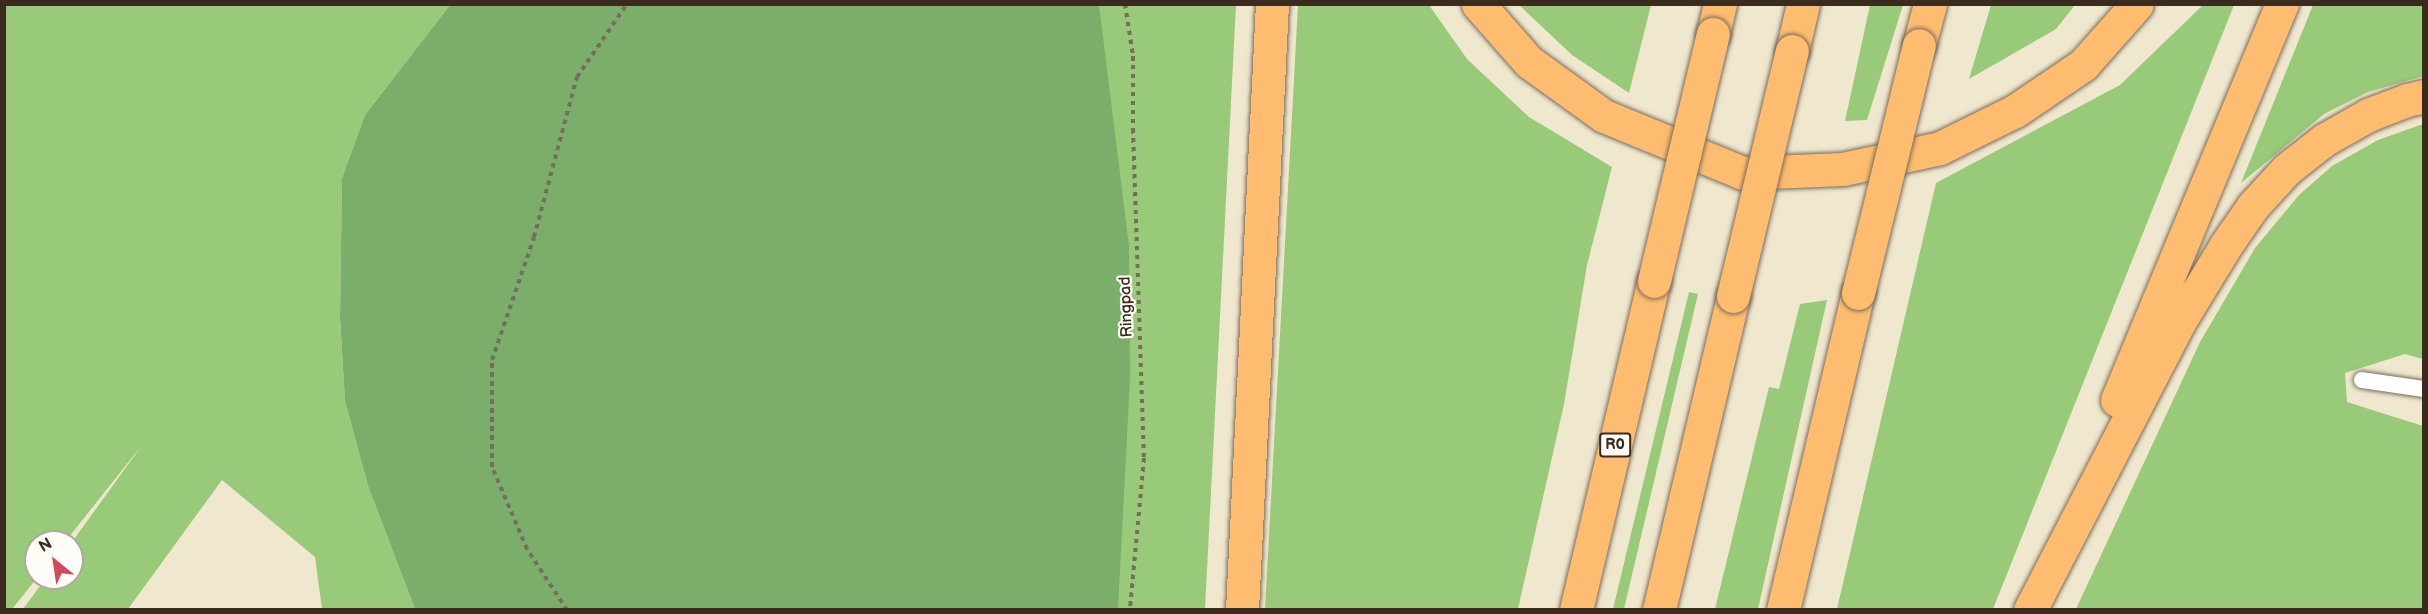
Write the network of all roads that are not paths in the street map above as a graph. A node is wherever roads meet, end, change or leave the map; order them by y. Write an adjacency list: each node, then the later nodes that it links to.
1 (1272, 4): 11 (highway)
2 (1478, 4): 5 (highway)
3 (1803, 4): 13 (highway, bridge)
4 (1930, 4): 14 (highway, bridge)
5 (2137, 4)
6 (2282, 4): 15 (highway)
7 (1716, 19): 12 (highway, R0, bridge)
8 (2424, 96): 15 (highway)
9 (2362, 380): 10 (lane)
10 (2424, 389)
11 (1242, 609)
12 (1576, 609)
13 (1659, 609)
14 (1783, 609)
15 (2030, 609)

